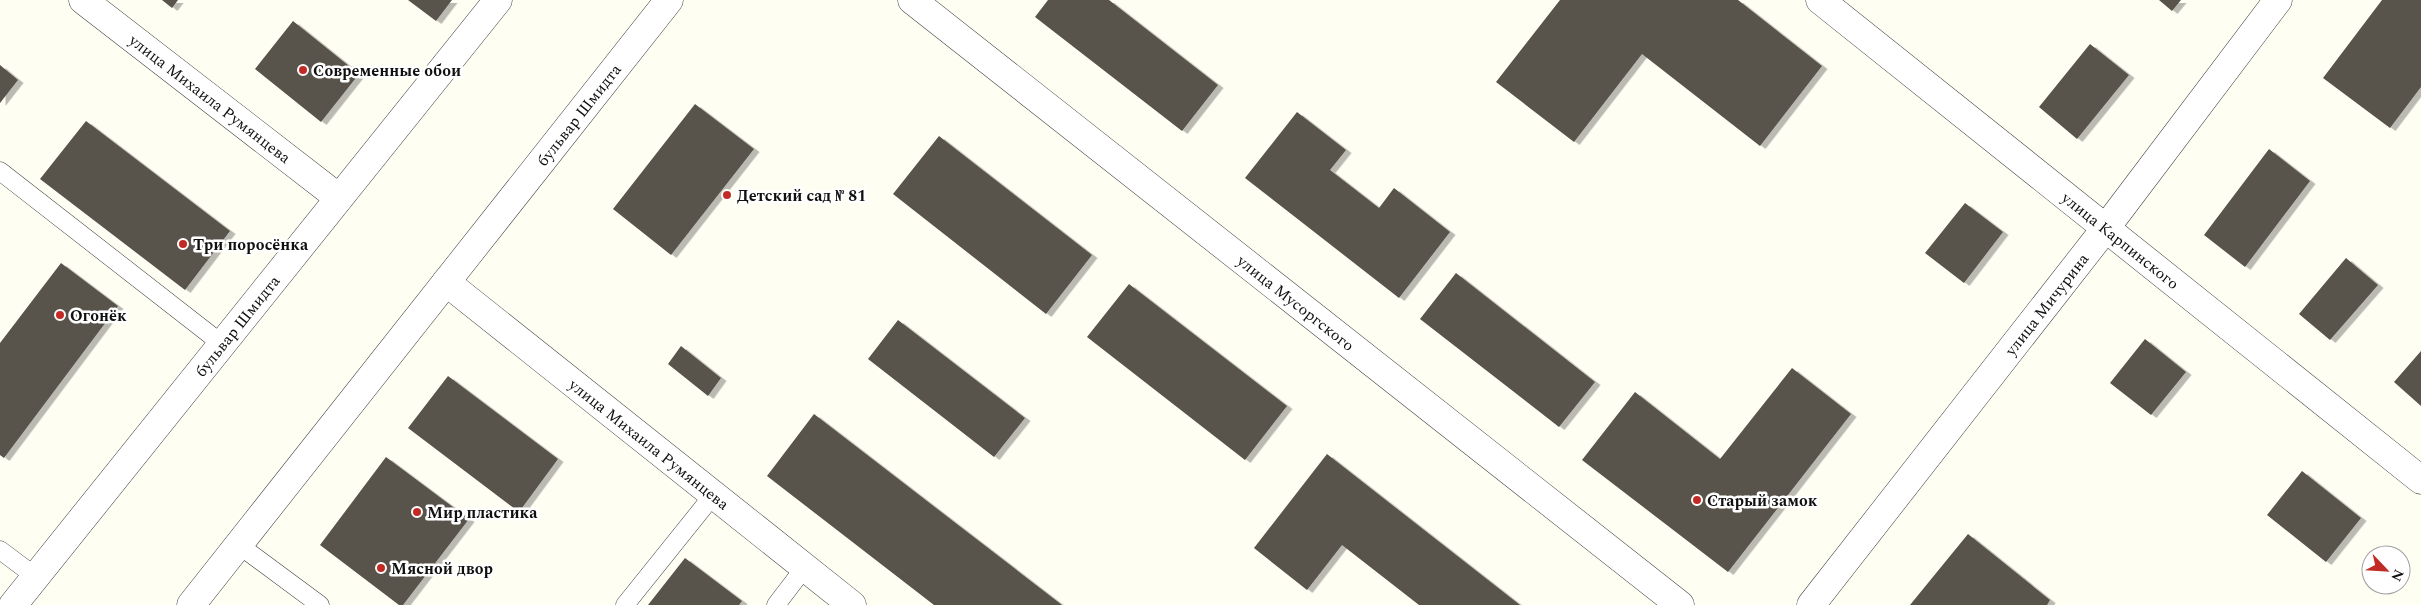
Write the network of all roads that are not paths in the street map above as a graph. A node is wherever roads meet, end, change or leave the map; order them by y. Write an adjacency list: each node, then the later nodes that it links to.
1 (83, 0): 8 (street, улица Михаила Румянцева)
2 (498, 0): 8 (street, бульвар Шмидта)
3 (669, 0): 10 (street, бульвар Шмидта)
4 (912, 0): 24 (street, улица Мусоргского)
5 (1820, 0): 9 (street, улица Карпинского)
6 (2278, 0): 9 (street, улица Мичурина)
7 (0, 170): 11 (lane)
8 (338, 198): 11 (street, бульвар Шмидта)
9 (2105, 229): 12 (street, улица Карпинского); 25 (street, улица Мичурина)
10 (446, 282): 13 (street, улица Михаила Румянцева); 14 (street, бульвар Шмидта)
11 (222, 344): 17 (street, бульвар Шмидта)
12 (2421, 480)
13 (714, 494): 16 (street, улица Михаила Румянцева); 21 (lane)
14 (239, 544): 19 (street, бульвар Шмидта); 20 (lane)
15 (0, 550): 17 (lane)
16 (805, 567): 22 (lane); 23 (street, улица Михаила Румянцева)
17 (36, 577): 18 (street, бульвар Шмидта)
18 (14, 605)
19 (192, 605)
20 (320, 605)
21 (625, 605)
22 (776, 605)
23 (852, 605)
24 (1680, 605)
25 (1812, 605)

